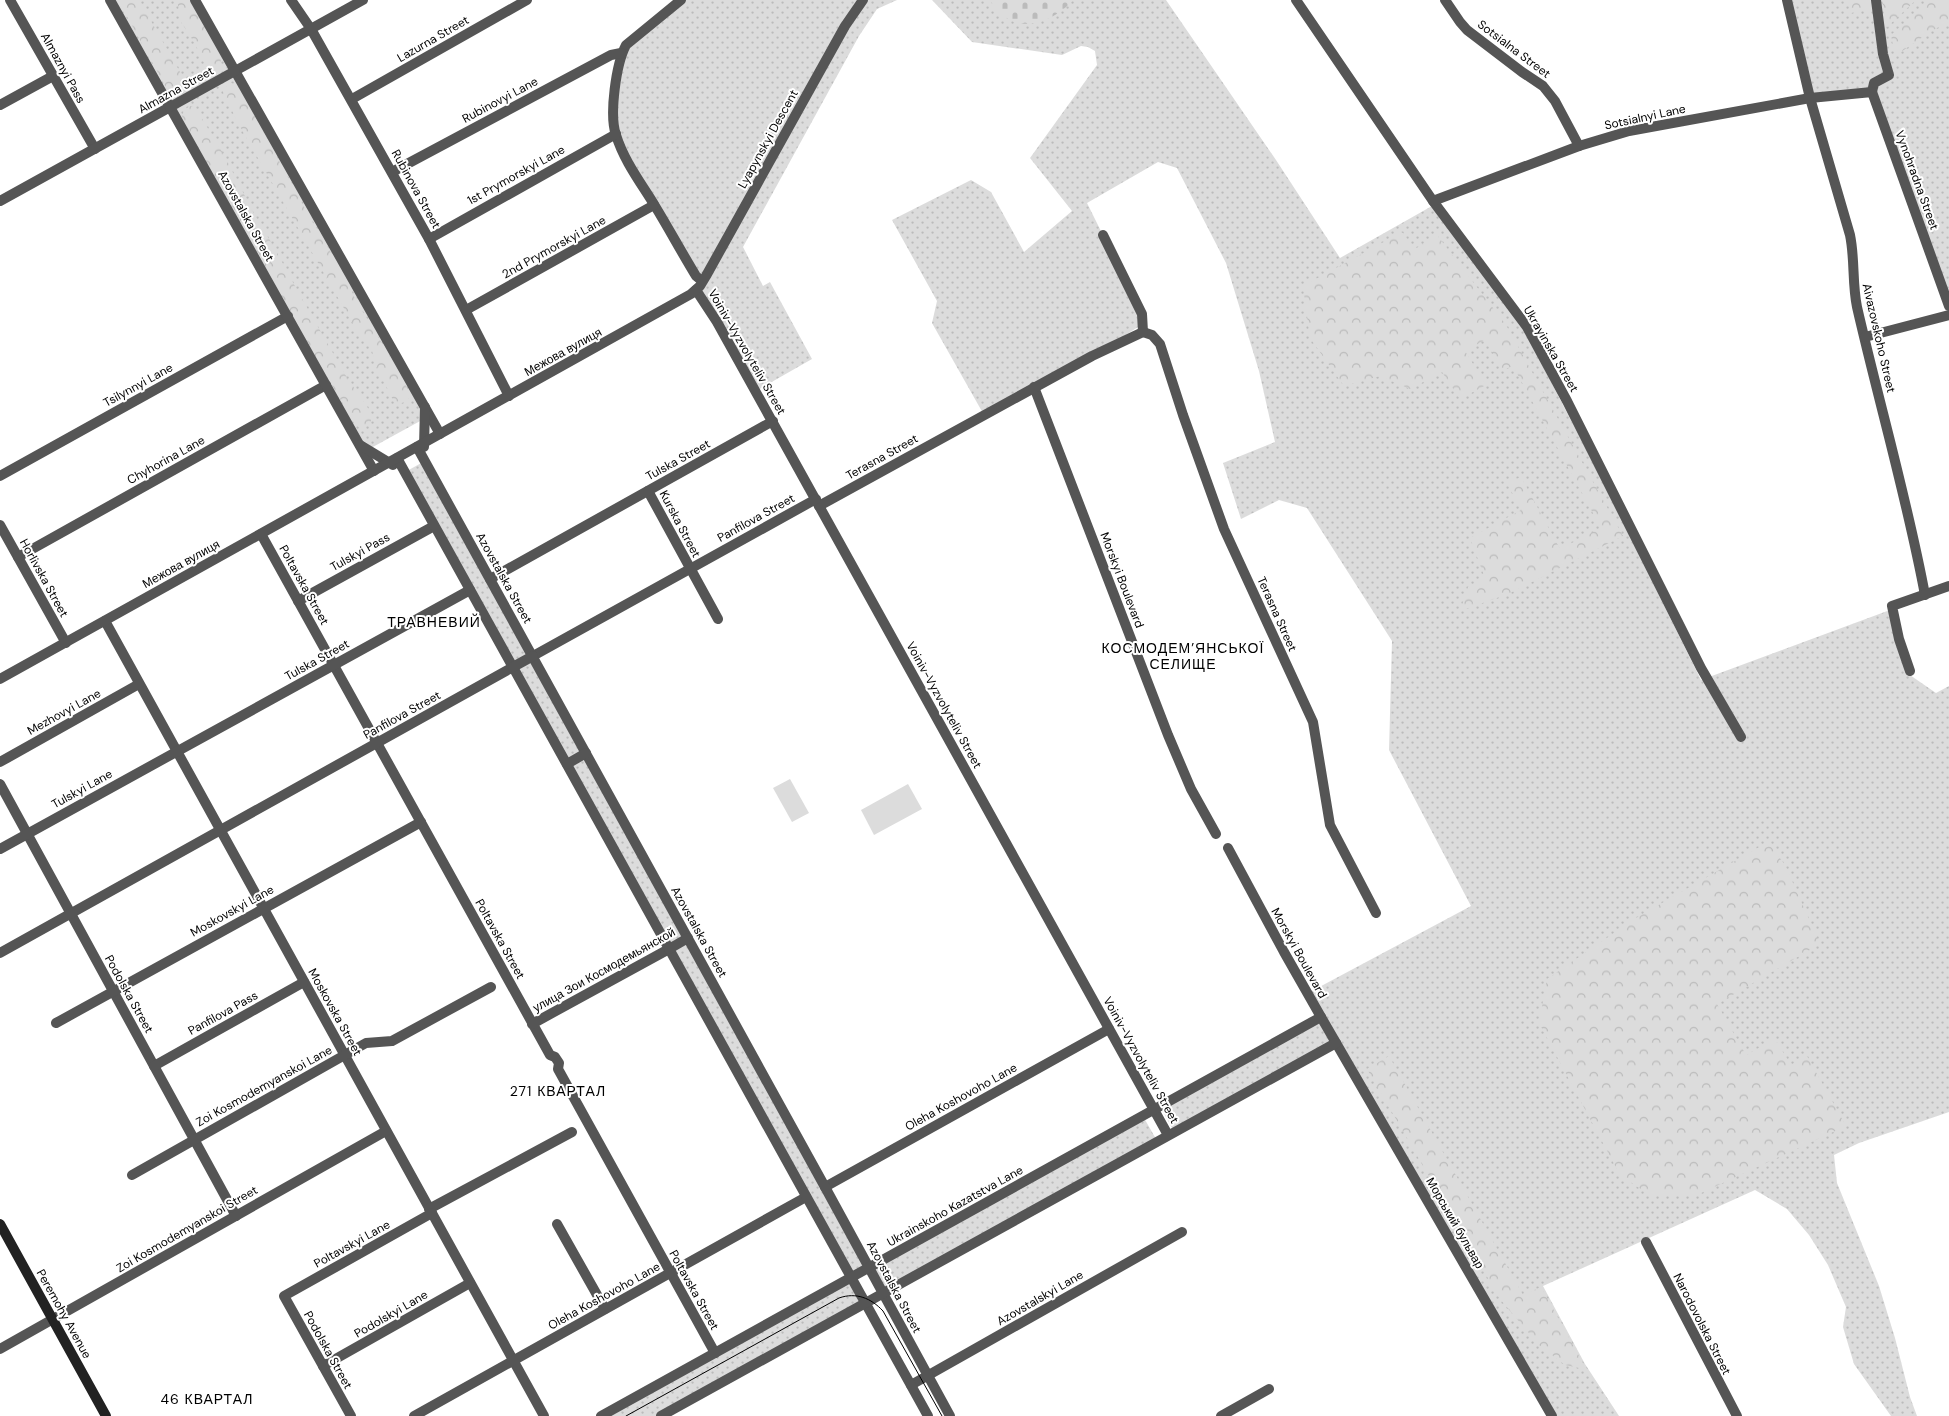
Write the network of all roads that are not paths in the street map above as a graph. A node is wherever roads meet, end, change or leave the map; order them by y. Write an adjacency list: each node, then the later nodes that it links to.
1 (10, 0): 13 (street); 17 (street, Almaznyi Pass)
2 (110, 0): 22 (street, Azovstalska Street)
3 (195, 0): 16 (street)
4 (291, 0): 14 (street, Rubinova Street)
5 (363, 0): 14 (street, Almazna Street)
6 (526, 0): 20 (street, Lazurna Street)
7 (681, 0): 15 (street)
8 (862, 0): 32 (street, Lyapynskyi Descent)
9 (1296, 0): 28 (street, Ukrayinska Street)
10 (1445, 0): 24 (street, Sotsialna Street)
11 (1786, 0): 19 (street, Aivazovskoho Street)
12 (1876, 0): 18 (street)
13 (0, 6)
14 (311, 29): 16 (street, Almazna Street); 20 (street, Rubinova Street)
15 (621, 53): 23 (street, Voiniv-Vyzvolyteliv Street); 26 (street, Rubinovyi Lane)
16 (235, 71): 22 (street, Almazna Street); 42 (street)
17 (54, 76): 21 (street); 25 (street, Almaznyi Pass)
18 (1872, 92): 19 (street, Sotsialnyi Lane); 33 (street, Vynohradna Street)
19 (1810, 98): 24 (street, Sotsialnyi Lane); 38 (street, Aivazovskoho Street)
20 (352, 99): 26 (street, Rubinova Street)
21 (0, 105)
22 (170, 107): 25 (street, Almazna Street); 36 (street, Azovstalska Street)
23 (616, 134): 29 (street, Voiniv-Vyzvolyteliv Street); 31 (street, 1st Prymorskyi Lane)
24 (1579, 146): 28 (street, Sotsialnyi Lane)
25 (95, 149): 27 (street, Almazna Street)
26 (392, 172): 31 (street, Rubinova Street)
27 (0, 201)
28 (1433, 201): 71 (street, Ukrayinska Street)
29 (654, 205): 32 (street, Voiniv-Vyzvolyteliv Street); 34 (street, 2nd Prymorskyi Lane)
30 (1103, 235): 37 (street)
31 (429, 239): 34 (street, Rubinova Street)
32 (699, 285): 41 (street, Межова вулиця); 43 (street, Voiniv-Vyzvolyteliv Street)
33 (1949, 306)
34 (466, 310): 41 (street, Rubinova Street)
35 (1949, 315): 38 (street)
36 (288, 316): 39 (street, Azovstalska Street); 49 (street, Tsilynnyi Lane)
37 (1143, 332): 40 (street, Terasna Street); 86 (street, Terasna Street)
38 (1865, 337): 60 (street, Aivazovskoho Street)
39 (326, 385): 45 (street, Azovstalska Street); 55 (street, Chyhorina Lane)
40 (1034, 387): 51 (street, Terasna Street); 81 (street, Morskyi Boulevard)
41 (509, 396): 44 (street, Межова вулиця)
42 (425, 406): 44 (street); 46 (street, Azovstalska Street)
43 (773, 421): 50 (street, Tulska Street); 51 (street, Voiniv-Vyzvolyteliv Street)
44 (440, 434): 46 (street, Межова вулиця)
45 (360, 444): 47 (street, Azovstalska Street); 48 (street, Azovstalska Street)
46 (421, 445): 47 (street, Межова вулиця); 57 (street, Azovstalska Street)
47 (393, 460): 48 (street, Межова вулиця); 53 (street)
48 (374, 471): 54 (street, Межова вулиця)
49 (0, 476)
50 (648, 491): 56 (street, Kurska Street); 57 (street, Tulska Street)
51 (818, 502): 56 (street, Panfilova Street); 96 (street, Voiniv-Vyzvolyteliv Street)
52 (0, 525): 55 (street, Horlivska Street)
53 (434, 526): 59 (street); 61 (street, Tulskyi Pass)
54 (261, 534): 61 (street, Poltavska Street); 63 (street, Межова вулиця)
55 (18, 557): 64 (street, Horlivska Street)
56 (690, 568): 62 (street, Kurska Street); 65 (street, Panfilova Street)
57 (490, 579): 65 (street, Azovstalska Street)
58 (1949, 586): 60 (street)
59 (470, 590): 66 (street, Tulska Street); 67 (street)
60 (1925, 595): 68 (street)
61 (298, 601): 66 (street, Poltavska Street)
62 (718, 619)
63 (105, 621): 64 (street, Межова вулиця); 70 (street, Moskovska Street)
64 (66, 643): 69 (street, Межова вулиця)
65 (533, 656): 67 (street, Panfilova Street); 74 (street, Azovstalska Street)
66 (334, 665): 72 (street, Poltavska Street); 73 (street, Tulska Street)
67 (512, 667): 72 (street, Panfilova Street); 76 (street)
68 (1910, 672)
69 (0, 679)
70 (139, 684): 73 (street, Moskovska Street); 75 (street, Mezhovyi Lane)
71 (1741, 737)
72 (377, 743): 78 (street, Poltavska Street); 79 (street, Panfilova Street)
73 (177, 752): 79 (street, Moskovska Street); 80 (street, Tulskyi Lane)
74 (586, 753): 76 (street); 87 (street, Azovstalska Street)
75 (0, 762)
76 (566, 764): 88 (street)
77 (0, 784): 80 (street, Podolska Street)
78 (420, 822): 84 (street, Moskovskyi Lane); 95 (street, Poltavska Street)
79 (220, 830): 84 (street, Moskovska Street); 85 (street, Panfilova Street)
80 (27, 834): 83 (street, Tulskyi Lane); 85 (street, Podolska Street)
81 (1216, 834)
82 (1228, 848): 93 (street, Morskyi Boulevard)
83 (0, 849)
84 (263, 908): 90 (street, Moskovska Street); 92 (street, Moskovskyi Lane)
85 (71, 913): 89 (street, Panfilova Street); 92 (street, Podolska Street)
86 (1376, 913)
87 (688, 938): 88 (street, улица Зои Космодемьянской); 106 (street, Azovstalska Street)
88 (669, 948): 95 (street, улица Зои Космодемьянской); 107 (street)
89 (0, 953)
90 (304, 982): 98 (street, Moskovska Street); 99 (street, Panfilova Pass)
91 (491, 987): 98 (street, Zoi Kosmodemyanskoi Lane)
92 (113, 991): 94 (street, Moskovskyi Lane); 99 (street, Podolska Street)
93 (1321, 1017): 97 (street, Morskyi Boulevard); 100 (street, Ukrainskoho Kazatstva Lane)
94 (56, 1023)
95 (532, 1024): 115 (street, Poltavska Street)
96 (1109, 1028): 100 (street, Voiniv-Vyzvolyteliv Street); 106 (street, Oleha Koshovoho Lane)
97 (1336, 1042): 103 (street); 139 (street, Морський бульвар)
98 (344, 1055): 101 (street, Moskovska Street); 104 (street, Zoi Kosmodemyanskoi Lane)
99 (154, 1066): 104 (street, Podolska Street)
100 (1154, 1109): 103 (street, Voiniv-Vyzvolyteliv Street); 114 (street, Ukrainskoho Kazatstva Lane)
101 (386, 1131): 108 (street, Moskovska Street); 109 (street, Zoi Kosmodemyanskoi Street)
102 (572, 1132): 108 (street, Poltavskyi Lane)
103 (1168, 1135): 118 (street)
104 (194, 1139): 105 (street, Zoi Kosmodemyanskoi Lane); 109 (street, Podolska Street)
105 (132, 1175)
106 (825, 1187): 114 (street, Azovstalska Street)
107 (806, 1197): 115 (street, Oleha Koshovoho Lane); 116 (street)
108 (431, 1211): 117 (street, Moskovska Street); 119 (street, Poltavskyi Lane)
109 (236, 1216): 122 (street, Zoi Kosmodemyanskoi Street)
110 (0, 1224): 122 (main road, Peremohy Avenue)
111 (557, 1224): 121 (street)
112 (1182, 1232): 127 (street, Azovstalskyi Lane)
113 (1646, 1242): 140 (street, Narodovolska Street)
114 (869, 1268): 116 (street, Ukrainskoho Kazatstva Lane); 118 (street, Azovstalska Street)
115 (670, 1273): 121 (street, Oleha Koshovoho Lane); 124 (street, Poltavska Street)
116 (850, 1278): 120 (street); 124 (street, Ukrainskoho Kazatstva Lane)
117 (470, 1283): 125 (street, Moskovska Street); 126 (street, Podolskyi Lane)
118 (882, 1294): 120 (street); 127 (street, Azovstalska Street)
119 (284, 1296): 126 (street, Podolska Street)
120 (866, 1303): 128 (street); 135 (street)
121 (605, 1309): 125 (street, Oleha Koshovoho Lane)
122 (53, 1320): 123 (street, Zoi Kosmodemyanskoi Street); 130 (main road, Peremohy Avenue)
123 (0, 1349)
124 (715, 1353): 134 (street, Ukrainskoho Kazatstva Lane)
125 (513, 1361): 132 (street, Oleha Koshovoho Lane); 133 (street, Moskovska Street)
126 (323, 1366): 131 (street, Podolska Street)
127 (928, 1376): 128 (street, Azovstalskyi Lane); 137 (street, Azovstalska Street)
128 (912, 1385): 136 (street)
129 (1269, 1389): 138 (street)
130 (106, 1416)
131 (351, 1416)
132 (414, 1416)
133 (544, 1416)
134 (601, 1416)
135 (661, 1416)
136 (928, 1416)
137 (950, 1416)
138 (1221, 1416)
139 (1552, 1416)
140 (1737, 1416)

